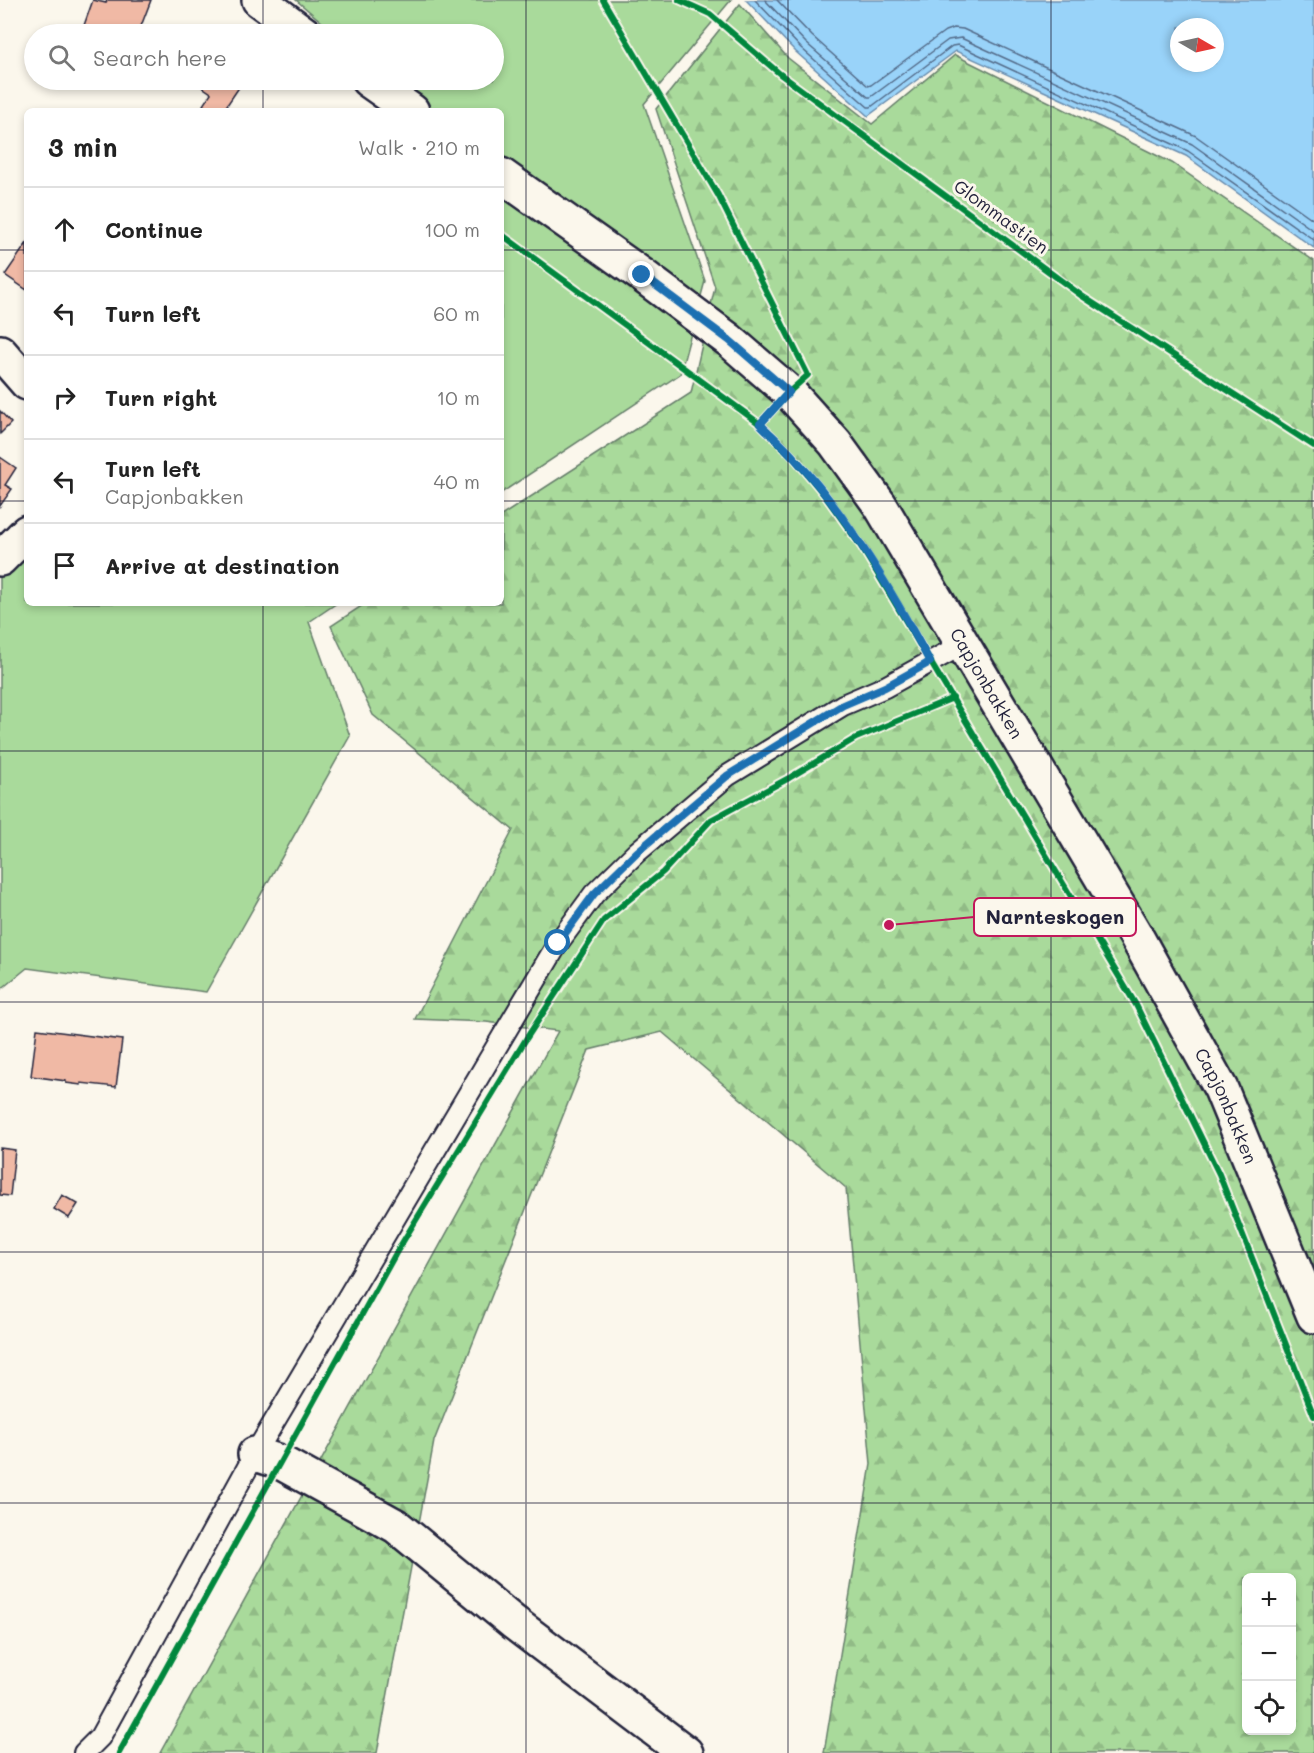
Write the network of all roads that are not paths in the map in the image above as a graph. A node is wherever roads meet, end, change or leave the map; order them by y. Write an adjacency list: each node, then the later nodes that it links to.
1 (259, 0): 2 (main road)
2 (292, 24)
3 (382, 90): 4 (main road)
4 (408, 108)
5 (504, 177): 8 (main road, Capjonbakken)
6 (24, 535): 7 (main road)
7 (0, 559)
8 (963, 644): 9 (main road, Capjonbakken); 10 (lane)
9 (1314, 1316)
10 (255, 1454): 11 (lane); 12 (main road)
11 (84, 1753)
12 (686, 1753)

